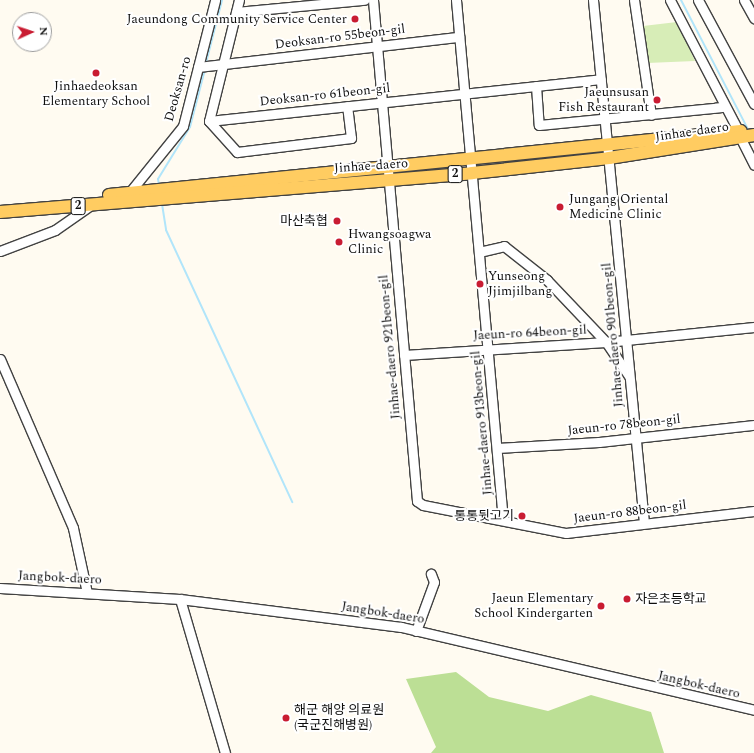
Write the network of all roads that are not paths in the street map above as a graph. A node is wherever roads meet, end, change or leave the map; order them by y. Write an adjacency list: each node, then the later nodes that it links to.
1 (215, 0): 16 (street, Deoksan-ro)
2 (239, 0): 11 (street)
3 (364, 0): 11 (street)
4 (373, 0): 14 (street, Jinhae-daero 921beon-gil)
5 (456, 0): 13 (street, Jinhae-daero 913beon-gil)
6 (593, 0): 17 (street, Jinhae-daero 901beon-gil)
7 (634, 0): 24 (street)
8 (670, 0): 23 (street)
9 (698, 0): 21 (street)
10 (744, 0): 12 (street)
11 (236, 12): 15 (street)
12 (754, 18)
13 (459, 37): 14 (street, Deoksan-ro 55beon-gil); 19 (street, Jinhae-daero 913beon-gil)
14 (376, 46): 15 (street, Deoksan-ro 55beon-gil); 20 (street, Jinhae-daero 921beon-gil)
15 (223, 64): 16 (street, Deoksan-ro 55beon-gil); 25 (street)
16 (198, 67): 35 (street, Deoksan-ro)
17 (601, 79): 18 (street, Deoksan-ro 61beon-gil); 26 (street, Jinhae-daero 901beon-gil)
18 (536, 86): 19 (street, Deoksan-ro 61beon-gil); 26 (street)
19 (465, 93): 20 (street, Deoksan-ro 61beon-gil); 31 (street, Jinhae-daero 913beon-gil)
20 (381, 102): 22 (street, Deoksan-ro 61beon-gil); 33 (street, Jinhae-daero 921beon-gil)
21 (754, 104)
22 (346, 106): 25 (street, Deoksan-ro 61beon-gil); 25 (street)
23 (724, 106): 24 (street); 28 (street)
24 (651, 115): 26 (street)
25 (209, 121)
26 (605, 121): 29 (street, Jinhae-daero 901beon-gil)
27 (754, 128): 28 (main road, 2)
28 (744, 135): 29 (main road, Jinhae-daero / 2); 30 (main road, Jinhae-daero / 2); 32 (street)
29 (608, 144): 30 (street, Jinhae-daero 901beon-gil); 31 (main road, Jinhae-daero / 2)
30 (609, 158): 34 (main road, Jinhae-daero / 2); 42 (street, Jinhae-daero 901beon-gil)
31 (471, 160): 33 (main road, Jinhae-daero / 2); 34 (street, Jinhae-daero 913beon-gil)
32 (754, 165)
33 (387, 173): 34 (main road, Jinhae-daero / 2); 35 (main road, Jinhae-daero / 2); 37 (main road, Jinhae-daero / 2); 45 (street, Jinhae-daero 921beon-gil)
34 (472, 173): 40 (street, Jinhae-daero 913beon-gil)
35 (129, 193): 36 (main road, Jinhae-daero / 2)
36 (0, 204)
37 (91, 205): 38 (main road, Jinhae-daero / 2); 39 (street)
38 (0, 212)
39 (0, 251)
40 (479, 252): 43 (street); 44 (street, Jinhae-daero 913beon-gil)
41 (754, 327): 42 (street, Jaeun-ro 64beon-gil)
42 (626, 340): 43 (street, Jaeun-ro 64beon-gil); 47 (street, Jinhae-daero 901beon-gil)
43 (606, 342): 44 (street, Jaeun-ro 64beon-gil); 47 (street)
44 (488, 347): 45 (street, Jaeun-ro 64beon-gil); 50 (street, Jinhae-daero 913beon-gil)
45 (404, 355): 51 (street, Jinhae-daero 921beon-gil)
46 (0, 359): 57 (street)
47 (630, 378): 49 (street, Jinhae-daero 901beon-gil)
48 (754, 426): 49 (street, Jaeun-ro 78beon-gil)
49 (636, 436): 50 (street, Jaeun-ro 78beon-gil); 54 (street, Jinhae-daero 901beon-gil)
50 (497, 448): 53 (street, Jinhae-daero 913beon-gil)
51 (417, 501): 53 (street, Jaeun-ro 88beon-gil)
52 (754, 511): 54 (street, Jaeun-ro 88beon-gil)
53 (504, 520): 54 (street, Jaeun-ro 88beon-gil)
54 (644, 523)
55 (431, 574): 59 (street)
56 (0, 588): 57 (street, Jangbok-daero)
57 (87, 592): 58 (street, Jangbok-daero)
58 (180, 599): 59 (street, Jangbok-daero); 61 (street)
59 (416, 631): 60 (street, Jangbok-daero)
60 (754, 710)
61 (225, 753)

